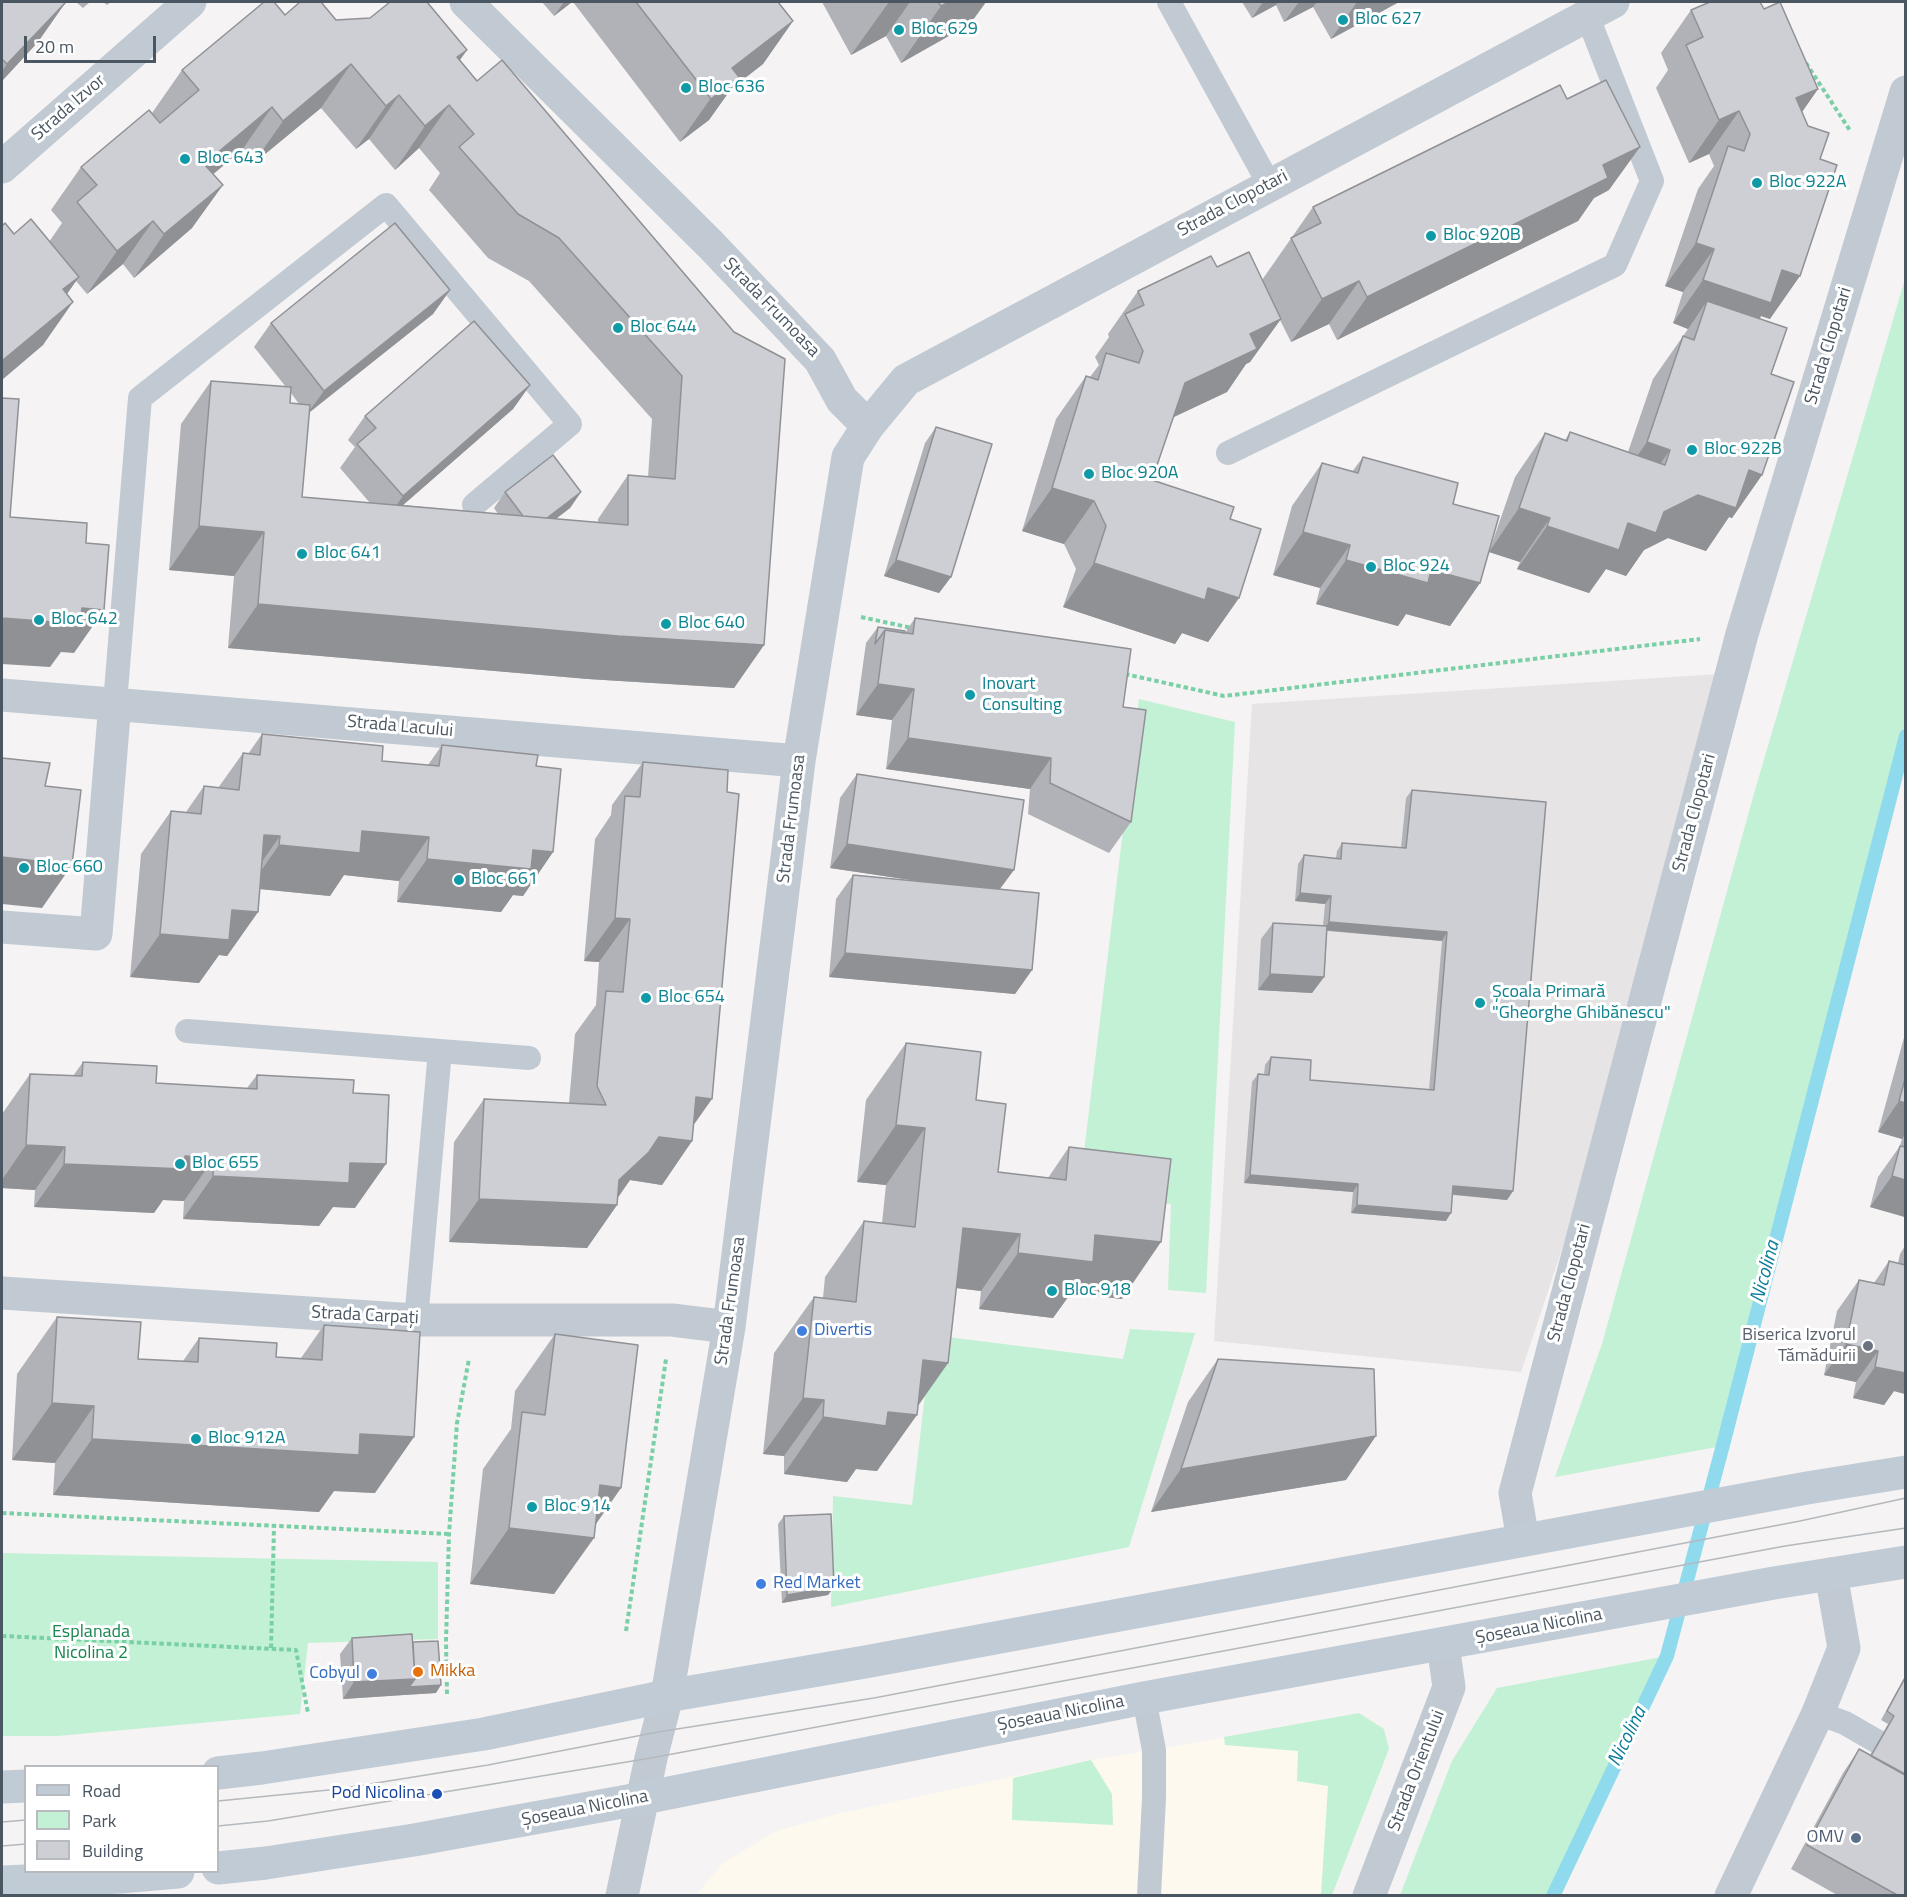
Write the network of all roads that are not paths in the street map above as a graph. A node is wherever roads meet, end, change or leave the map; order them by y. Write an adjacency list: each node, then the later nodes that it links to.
1 (190, 2): 6 (street, Strada Izvor)
2 (466, 2): 8 (street, Strada Frumoasa)
3 (1169, 2): 7 (lane)
4 (1600, 8): 7 (street, Strada Clopotari); 9 (lane)
5 (1905, 92): 22 (street, Strada Clopotari)
6 (2, 166)
7 (1269, 184): 8 (street, Strada Clopotari)
8 (868, 426): 13 (street, Strada Frumoasa)
9 (1228, 453)
10 (474, 504): 12 (lane)
11 (2, 695): 12 (street, Strada Lacului)
12 (115, 703): 13 (street, Strada Lacului); 14 (street)
13 (799, 761): 20 (street, Strada Frumoasa)
14 (2, 927)
15 (187, 1031): 16 (lane)
16 (440, 1051): 17 (lane); 19 (lane)
17 (529, 1058)
18 (2, 1293): 19 (street, Strada Carpați)
19 (416, 1320): 20 (street, Strada Carpați)
20 (729, 1327): 26 (street, Strada Frumoasa)
21 (1905, 1472): 22 (main road)
22 (1539, 1537): 26 (main road)
23 (1905, 1562): 24 (main road, Șoseaua Nicolina)
24 (1832, 1574): 25 (main road, Șoseaua Nicolina); 28 (street)
25 (1443, 1644): 27 (main road, Șoseaua Nicolina); 39 (street, Strada Orientului)
26 (666, 1696): 30 (main road); 33 (street, Strada Frumoasa)
27 (1144, 1698): 33 (main road, Șoseaua Nicolina); 38 (lane)
28 (1818, 1713): 29 (lane); 40 (street)
29 (1878, 1742)
30 (219, 1773)
31 (24, 1786): 32 (main road)
32 (2, 1787)
33 (644, 1798): 34 (main road, Șoseaua Nicolina); 37 (street, Strada Frumoasa)
34 (219, 1868)
35 (166, 1873): 36 (main road)
36 (2, 1882)
37 (622, 1896)
38 (1149, 1896)
39 (1369, 1896)
40 (1731, 1896)

